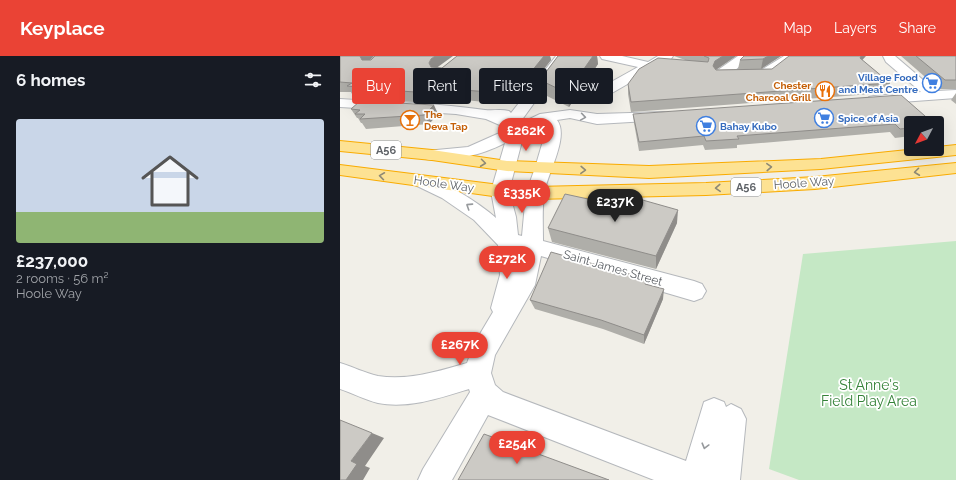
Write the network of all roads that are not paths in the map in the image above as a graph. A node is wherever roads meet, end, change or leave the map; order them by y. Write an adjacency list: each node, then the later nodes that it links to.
1 (562, 56): 16 (street)
2 (606, 56): 7 (street)
3 (667, 56): 7 (street)
4 (746, 56): 5 (street)
5 (792, 56)
6 (889, 56): 10 (street)
7 (649, 66): 8 (street)
8 (613, 87)
9 (956, 94): 10 (street)
10 (935, 95): 11 (street); 13 (street)
11 (860, 101)
12 (340, 103): 16 (street)
13 (956, 109)
14 (678, 115): 15 (street, one-way to 14)
15 (544, 117): 16 (street); 21 (street)
16 (514, 123): 19 (street); 20 (street)
17 (340, 146): 19 (highway, Hoole Way / A56)
18 (956, 150): 21 (highway, Hoole Way / A56, one-way to 18)
19 (432, 155): 20 (highway, Hoole Way / A56, one-way to 20)
20 (507, 166): 21 (highway, Hoole Way / A56); 25 (street)
21 (544, 168): 26 (street)
22 (956, 168): 26 (highway, Hoole Way / A56, one-way to 26)
23 (340, 170): 24 (highway, Hoole Way / A56, one-way to 23)
24 (421, 181): 25 (highway, Hoole Way / A56); 27 (street, one-way to 24)
25 (500, 192): 26 (highway, Hoole Way / A56); 27 (street)
26 (535, 192): 28 (street)
27 (508, 242): 28 (street, Saint James Street); 30 (street)
28 (532, 246): 29 (street, Saint James Street); 30 (street)
29 (694, 291)
30 (500, 322): 32 (street)
31 (340, 376): 32 (street)
32 (485, 390): 33 (street); 34 (street)
33 (434, 480)
34 (695, 480): 35 (street, one-way to 34)
35 (724, 480)

